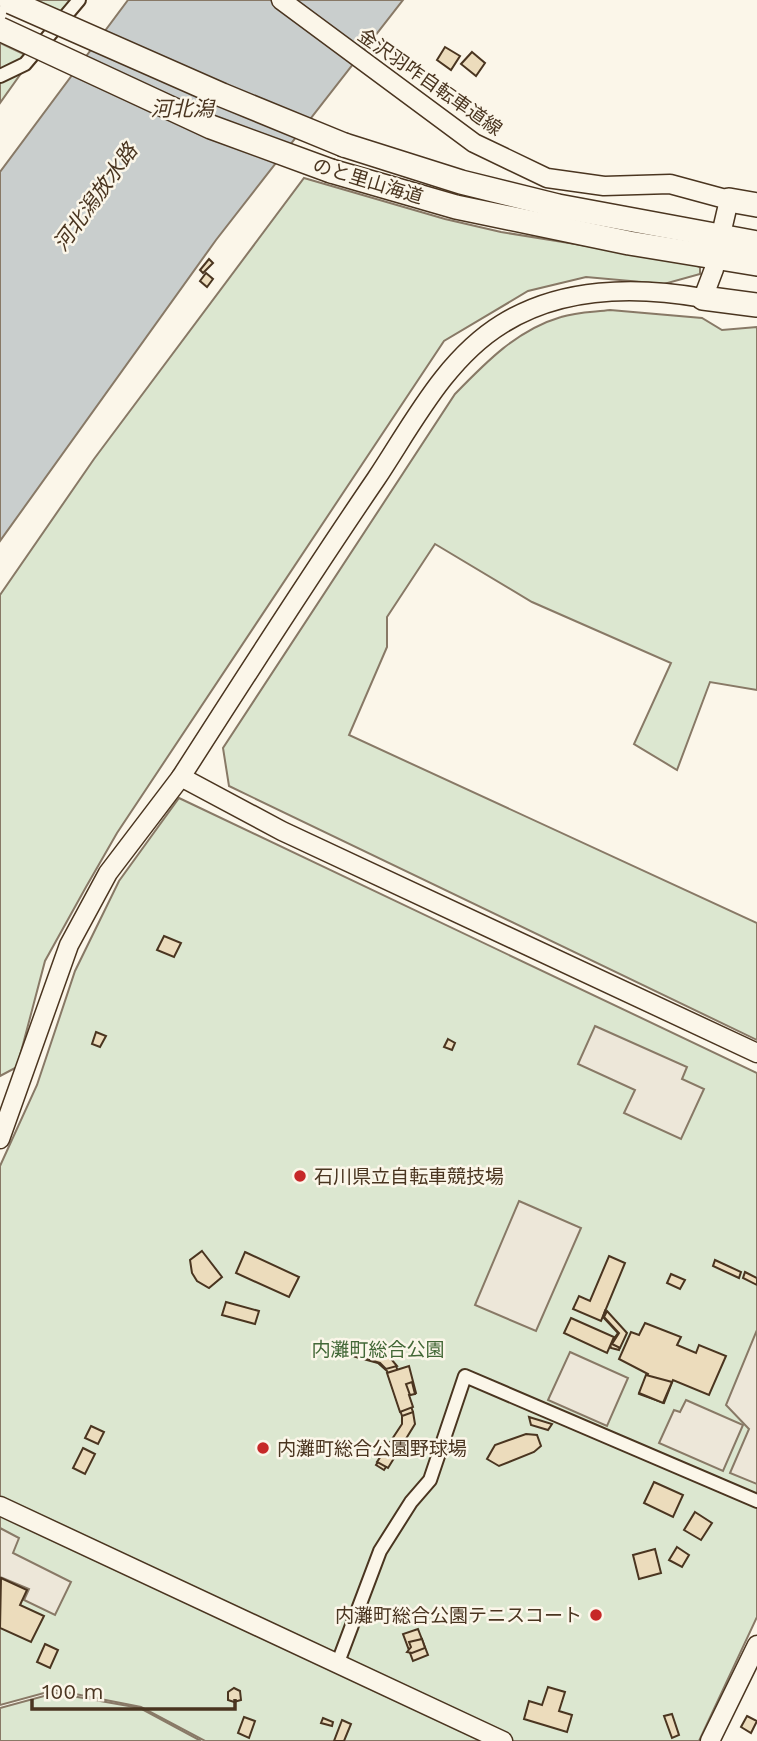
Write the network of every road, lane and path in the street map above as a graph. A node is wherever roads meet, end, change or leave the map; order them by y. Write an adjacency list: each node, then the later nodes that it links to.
1 (79, 0): 5 (street)
2 (281, 0): 6 (street, 金沢羽咋自転車道線)
3 (9, 1): 9 (highway, のと里山海道, bridge)
4 (0, 29): 10 (highway, のと里山海道, bridge)
5 (0, 76)
6 (729, 200): 7 (highway); 8 (street)
7 (757, 205)
8 (722, 230)
9 (757, 243)
10 (757, 264)
11 (714, 270): 12 (street)
12 (703, 298): 13 (highway); 14 (street)
13 (757, 305)
14 (181, 777): 15 (street); 16 (street)
15 (757, 1053)
16 (0, 1139)
17 (757, 1501): 20 (street)
18 (0, 1506): 20 (street)
19 (757, 1645): 22 (street)
20 (337, 1665): 21 (street)
21 (503, 1741)
22 (710, 1741)

